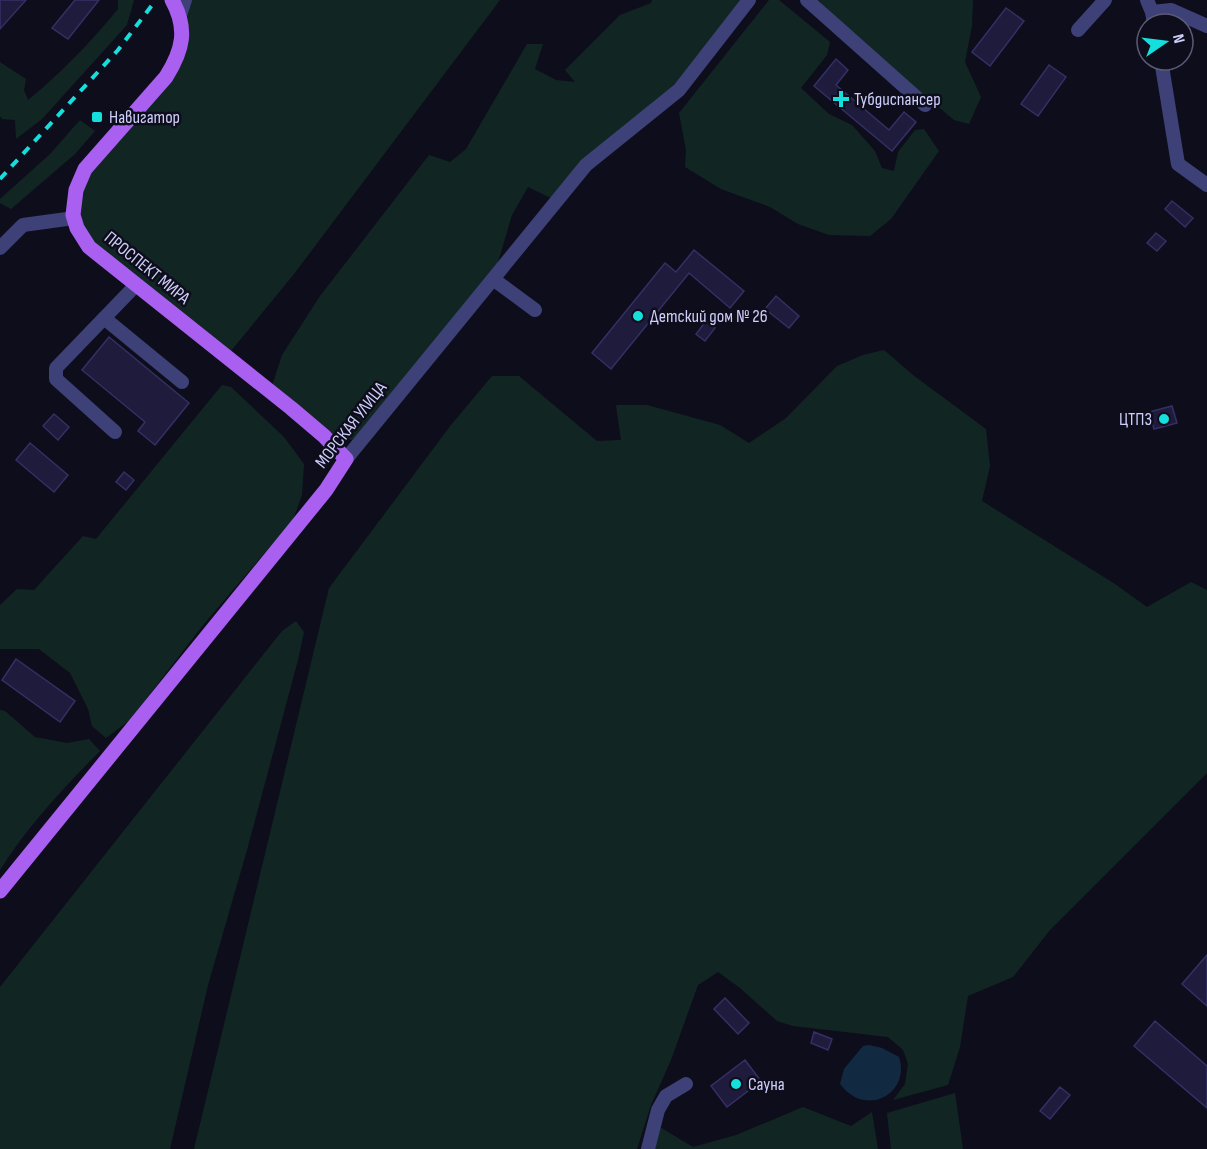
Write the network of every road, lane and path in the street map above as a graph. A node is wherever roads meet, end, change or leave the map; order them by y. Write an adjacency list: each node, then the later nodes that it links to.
1 (172, 0): 5 (main road)
2 (749, 0): 14 (street, МОРСКАЯ УЛИЦА)
3 (807, 0): 10 (street)
4 (1106, 0): 8 (street)
5 (182, 7): 12 (main road)
6 (1151, 12): 7 (street)
7 (1176, 12)
8 (1078, 30)
9 (1163, 72): 11 (street)
10 (925, 105)
11 (1207, 185)
12 (74, 218): 13 (street); 15 (main road, ПРОСПЕКТ МИРА)
13 (0, 248)
14 (493, 279): 16 (street); 20 (street, МОРСКАЯ УЛИЦА)
15 (136, 285): 17 (street); 20 (main road, ПРОСПЕКТ МИРА)
16 (535, 310)
17 (104, 318): 18 (street); 19 (street)
18 (182, 382)
19 (116, 432)
20 (346, 459): 21 (main road, МОРСКАЯ УЛИЦА)
21 (0, 891)
22 (686, 1084): 23 (street)
23 (648, 1149)

